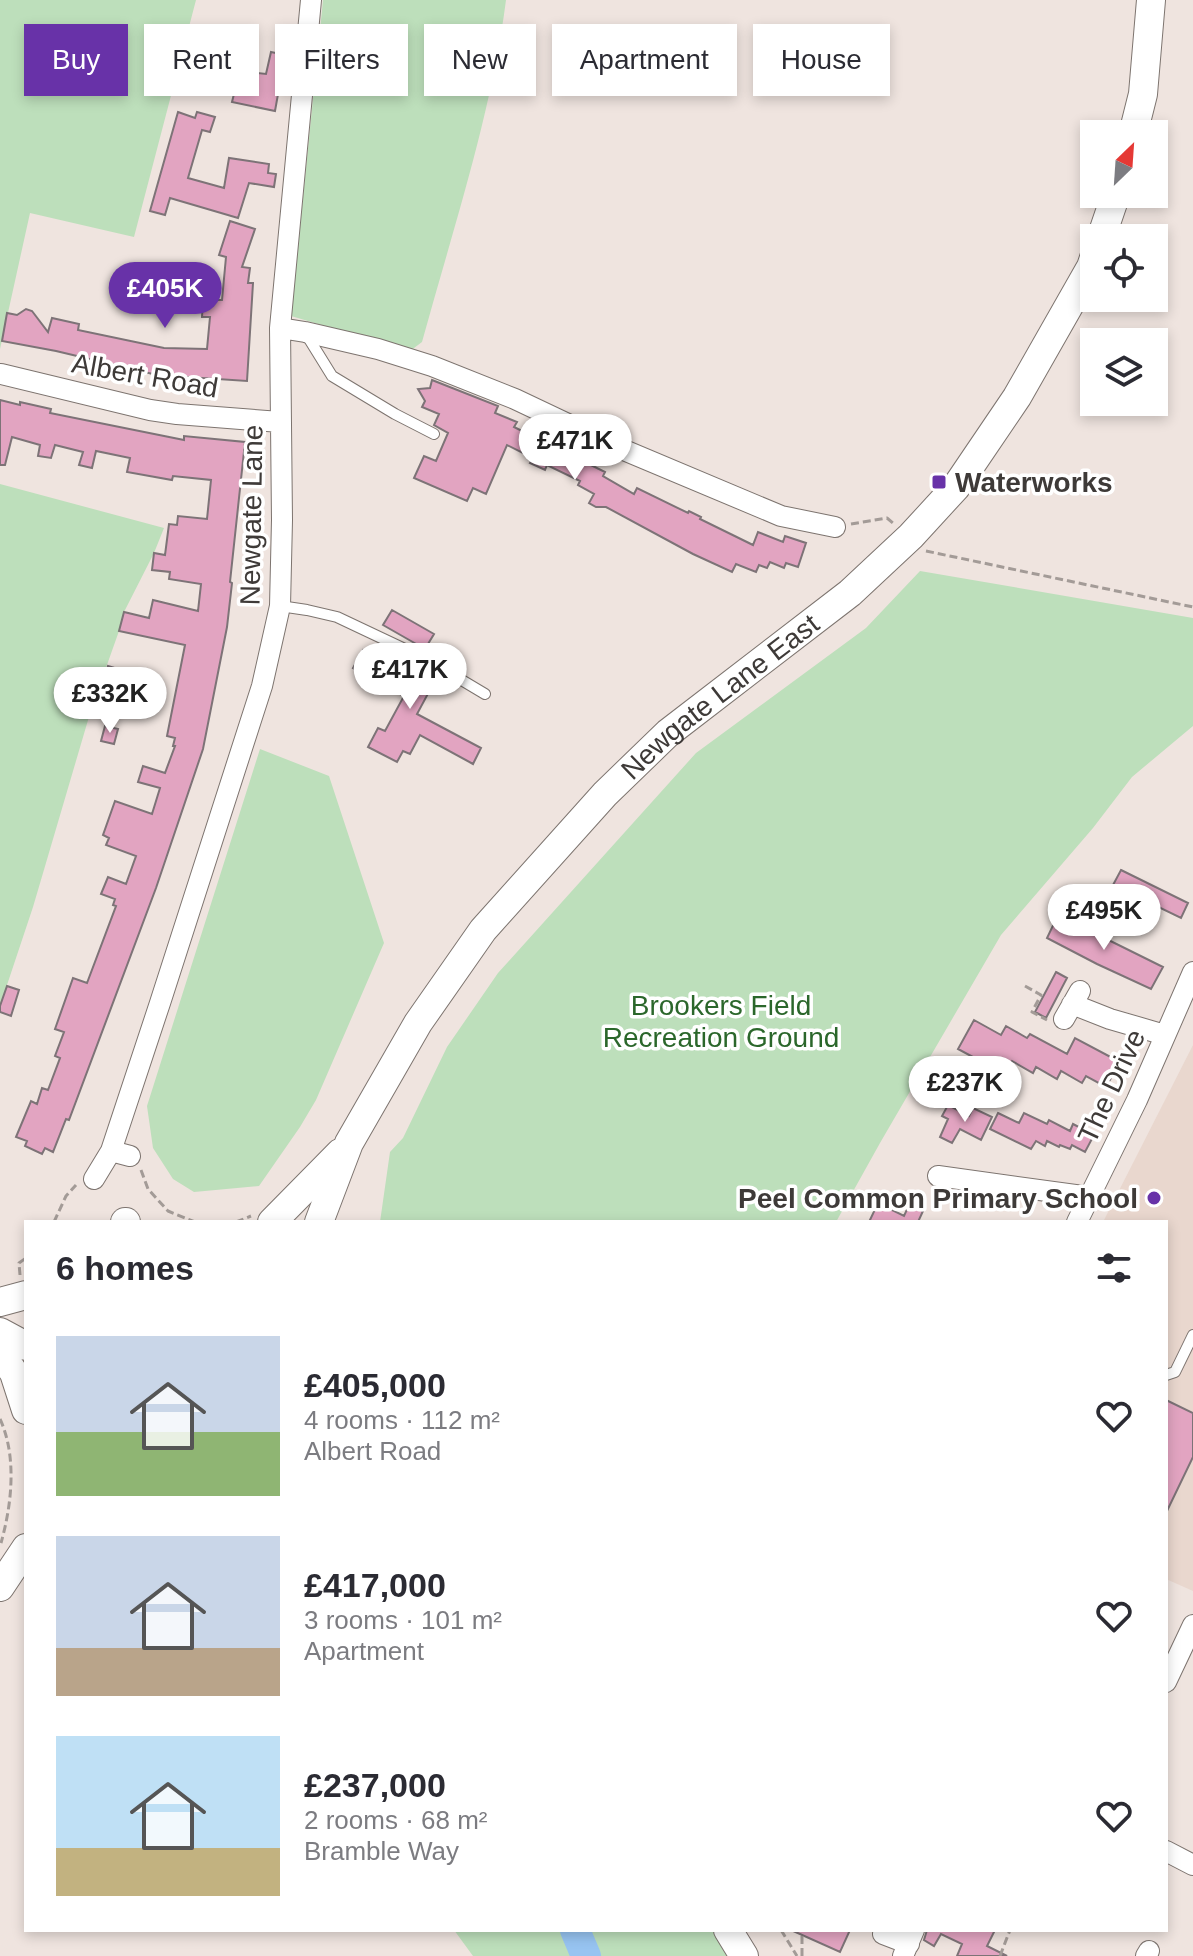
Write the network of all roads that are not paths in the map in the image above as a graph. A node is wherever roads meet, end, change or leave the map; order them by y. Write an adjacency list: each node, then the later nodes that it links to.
1 (311, 0): 5 (street, Newgate Lane)
2 (1151, 0): 3 (main road)
3 (1136, 120)
4 (1080, 285): 16 (main road, Newgate Lane East)
5 (280, 328): 6 (street); 8 (street, Newgate Lane)
6 (305, 332): 9 (lane); 10 (street)
7 (1, 374): 8 (street, Albert Road)
8 (280, 422): 11 (street, Newgate Lane)
9 (434, 434)
10 (835, 527)
11 (280, 606): 12 (lane); 18 (street, Newgate Lane)
12 (485, 694)
13 (1193, 972): 15 (street, The Drive)
14 (1072, 1005): 15 (street)
15 (1165, 1035): 19 (street, The Drive)
16 (349, 1143): 20 (main road, Newgate Lane East); 21 (main road, Newgate Lane East)
17 (938, 1176): 19 (street)
18 (94, 1179)
19 (1090, 1197): 22 (street, The Drive)
20 (274, 1220)
21 (320, 1220)
22 (1078, 1220)
23 (24, 1296): 24 (main road)
24 (0, 1302)
25 (0, 1332): 27 (main road)
26 (1193, 1335): 29 (lane)
27 (24, 1345)
28 (0, 1352): 30 (main road)
29 (1168, 1374)
30 (24, 1404)
31 (19, 1546): 32 (main road)
32 (0, 1587)
33 (1193, 1625): 34 (street)
34 (1168, 1678)
35 (1168, 1852): 36 (street)
36 (1193, 1865)
37 (729, 1932): 40 (main road)
38 (883, 1934): 39 (street)
39 (909, 1943)
40 (744, 1956)

